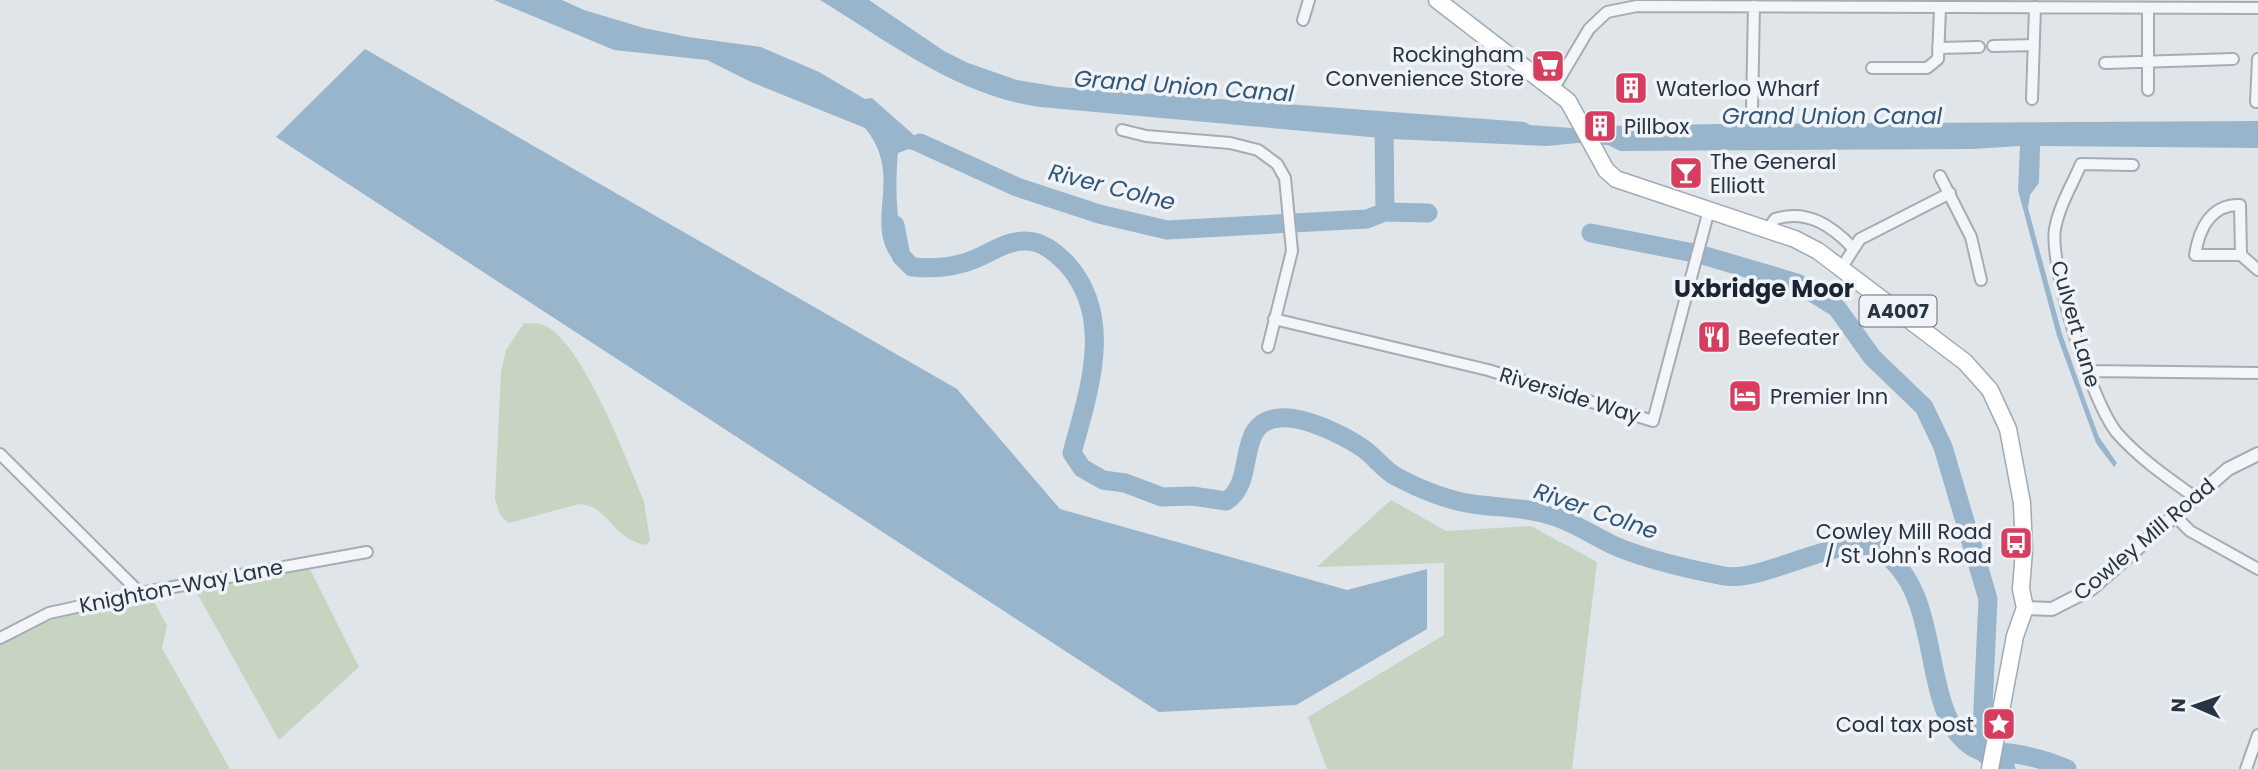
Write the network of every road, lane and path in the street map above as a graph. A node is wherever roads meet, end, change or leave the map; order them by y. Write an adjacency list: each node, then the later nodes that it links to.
1 (1309, 0): 10 (street)
2 (1437, 0): 20 (main road, A4007)
3 (1980, 4): 6 (street); 7 (street)
4 (1606, 6): 5 (street); 20 (street)
5 (1754, 6): 7 (street); 24 (street)
6 (2035, 7): 9 (street); 12 (street)
7 (1940, 8): 14 (street)
8 (2258, 8): 9 (street)
9 (2148, 10): 17 (street)
10 (1303, 20)
11 (1993, 46): 12 (street)
12 (2034, 46): 22 (street)
13 (1979, 47): 14 (street)
14 (1938, 48): 19 (street)
15 (2233, 59): 17 (street)
16 (2258, 59): 23 (street)
17 (2148, 62): 18 (street); 21 (street)
18 (2105, 63)
19 (1872, 68)
20 (1554, 88): 29 (main road, A4007)
21 (2148, 90)
22 (2032, 99)
23 (2256, 102)
24 (1752, 110)
25 (1122, 130): 36 (street)
26 (2133, 165): 38 (street, Culvert Lane)
27 (1940, 176): 28 (street)
28 (1950, 193): 31 (street); 35 (street)
29 (1709, 211): 30 (main road, A4007); 36 (street, Riverside Way)
30 (1768, 229): 31 (street); 33 (main road, A4007)
31 (1853, 247): 33 (street)
32 (2241, 255): 32 (street); 34 (street)
33 (1842, 267): 47 (main road, A4007)
34 (2258, 270)
35 (1981, 280)
36 (1274, 319): 37 (street)
37 (1268, 347)
38 (2087, 371): 39 (street); 42 (street, Culvert Lane)
39 (2258, 373)
40 (0, 454): 46 (street)
41 (2258, 454): 42 (street, Cowley Mill Road)
42 (2196, 498): 43 (street, Cowley Mill Road)
43 (2176, 517): 45 (street); 47 (street, Cowley Mill Road)
44 (367, 552): 46 (street, Knighton-Way Lane)
45 (2258, 569)
46 (140, 593): 48 (street, Knighton-Way Lane)
47 (2025, 608): 50 (main road, A4007)
48 (0, 638)
49 (2258, 735): 51 (street)
50 (1990, 769)
51 (2246, 769)

